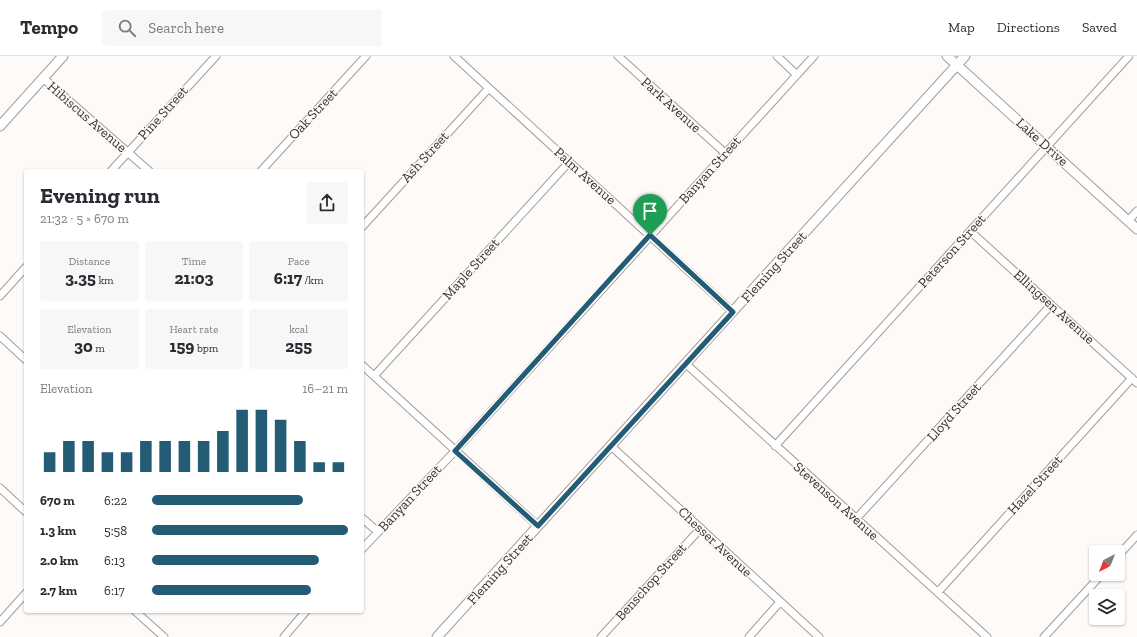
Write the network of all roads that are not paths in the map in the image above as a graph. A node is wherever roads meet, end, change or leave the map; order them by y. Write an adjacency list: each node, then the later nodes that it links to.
1 (63, 56): 13 (street)
2 (216, 56): 17 (street, Pine Street)
3 (366, 56): 22 (street, Oak Street)
4 (454, 56): 14 (street, Palm Avenue)
5 (618, 56): 18 (street, Park Avenue)
6 (777, 56): 12 (street)
7 (814, 56): 12 (street, Banyan Street)
8 (947, 56): 11 (street, Lake Drive)
9 (965, 56): 11 (street, Fleming Street)
10 (1129, 56): 16 (street, Peterson Street)
11 (957, 65): 16 (street, Lake Drive); 32 (street, Fleming Street)
12 (797, 75): 18 (street, Banyan Street)
13 (43, 78): 15 (street); 17 (street, Hibiscus Avenue)
14 (489, 88): 19 (street, Palm Avenue); 25 (street, Ash Street)
15 (0, 126)
16 (1047, 147): 24 (street, Lake Drive); 27 (street, Peterson Street)
17 (128, 152): 20 (street, Pine Street); 21 (street, Hibiscus Avenue)
18 (725, 153): 28 (street, Banyan Street)
19 (569, 162): 28 (street, Palm Avenue); 37 (street, Maple Street)
20 (113, 169)
21 (147, 169)
22 (262, 169)
23 (1137, 211): 24 (street)
24 (1128, 221): 26 (street, Lake Drive)
25 (364, 225)
26 (1137, 229)
27 (970, 231): 31 (street, Ellingsen Avenue); 40 (street, Peterson Street)
28 (650, 235): 32 (street, Palm Avenue); 41 (street, Banyan Street)
29 (24, 269): 30 (street)
30 (0, 296)
31 (1051, 305): 38 (street, Ellingsen Avenue); 45 (street, Lloyd Street)
32 (733, 312): 35 (street, Fleming Street)
33 (0, 336): 34 (street)
34 (24, 358)
35 (686, 364): 39 (street, Fleming Street); 40 (street, Stevenson Avenue)
36 (364, 367): 37 (street)
37 (374, 376): 41 (street)
38 (1134, 380): 53 (street, Hazel Street)
39 (612, 446): 46 (street, Fleming Street); 47 (street, Chesser Avenue)
40 (775, 446): 45 (street, Stevenson Avenue)
41 (455, 451): 46 (street); 48 (street, Banyan Street)
42 (0, 488): 43 (street)
43 (24, 510)
44 (364, 520): 48 (street)
45 (856, 520): 53 (street, Stevenson Avenue)
46 (538, 526): 61 (street, Fleming Street)
47 (700, 528): 55 (street, Chesser Avenue); 62 (street, Benschop Street)
48 (378, 532): 50 (street, Banyan Street)
49 (1137, 536): 51 (street)
50 (364, 547)
51 (1125, 549)
52 (1096, 581): 66 (street)
53 (938, 592): 65 (street, Stevenson Avenue)
54 (24, 595): 58 (street)
55 (780, 602): 63 (street); 64 (street, Chesser Avenue)
56 (137, 613): 59 (street)
57 (303, 613): 60 (street)
58 (0, 622)
59 (164, 637)
60 (284, 637)
61 (437, 637)
62 (601, 637)
63 (748, 637)
64 (819, 637)
65 (987, 637)
66 (1044, 637)

